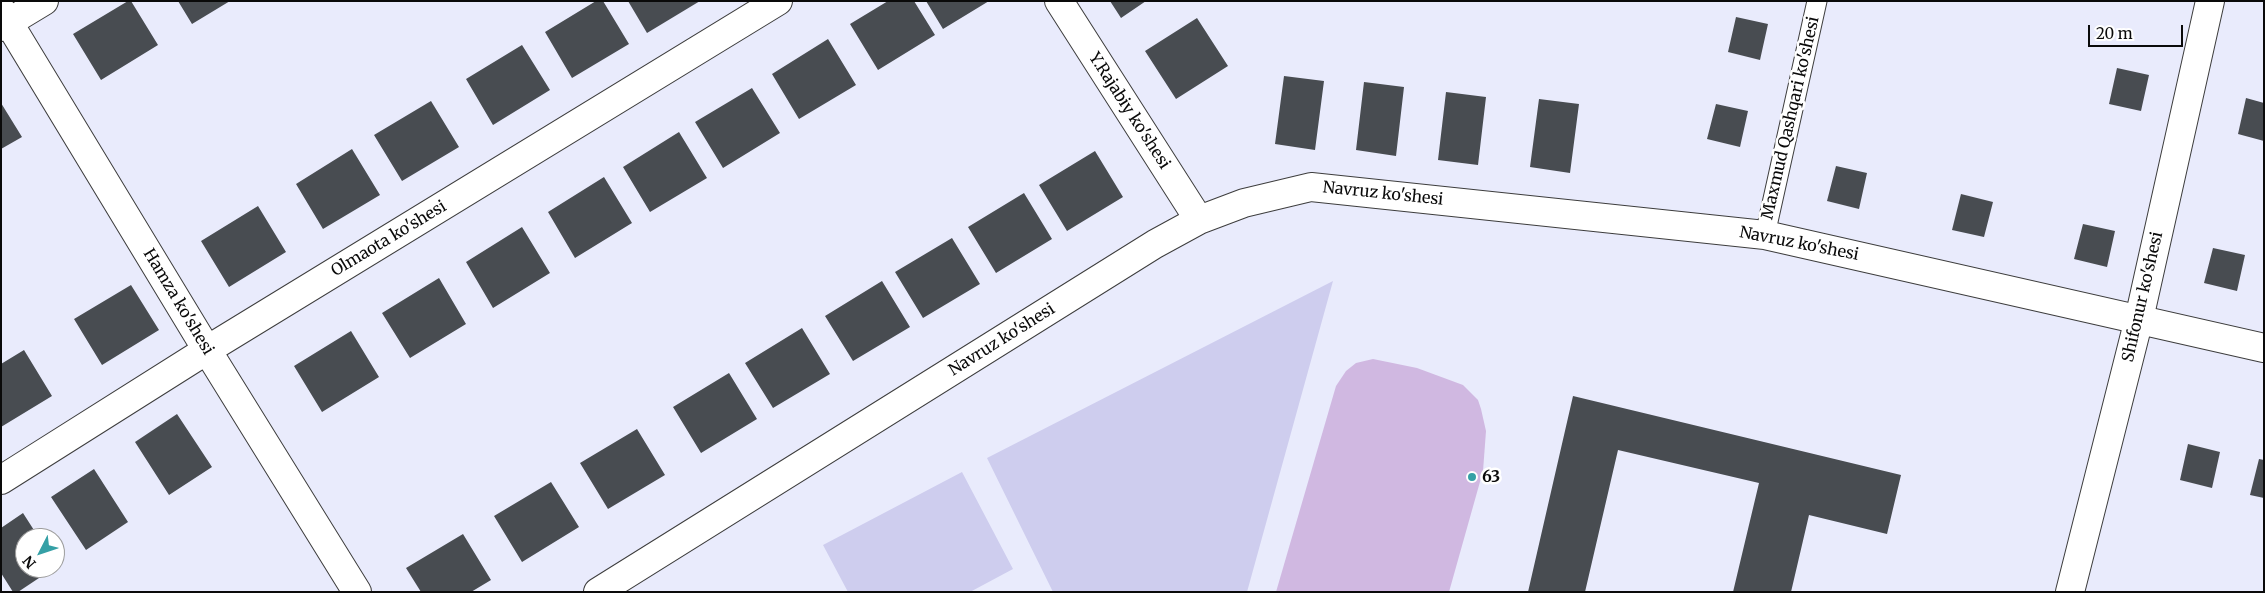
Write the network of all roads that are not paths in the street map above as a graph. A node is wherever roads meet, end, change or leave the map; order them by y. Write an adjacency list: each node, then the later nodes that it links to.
1 (44, 1): 6 (street)
2 (778, 1): 11 (street, Olmaota ko'shesi)
3 (1059, 1): 7 (street, Y.Rajabiy ko'shesi)
4 (1817, 1): 8 (lane, Maxmud Qashqari ko'shesi)
5 (2210, 1): 9 (street, Shifonur ko'shesi)
6 (4, 20): 11 (street, Hamza ko'shesi)
7 (1199, 220): 8 (street, Navruz ko'shesi); 14 (street, Navruz ko'shesi)
8 (1765, 235): 9 (street, Navruz ko'shesi)
9 (2139, 319): 10 (street, Navruz ko'shesi); 15 (street, Shifonur ko'shesi)
10 (2264, 348)
11 (207, 350): 12 (street, Olmaota ko'shesi); 13 (street, Hamza ko'shesi)
12 (1, 480)
13 (357, 592)
14 (598, 592)
15 (2070, 592)

